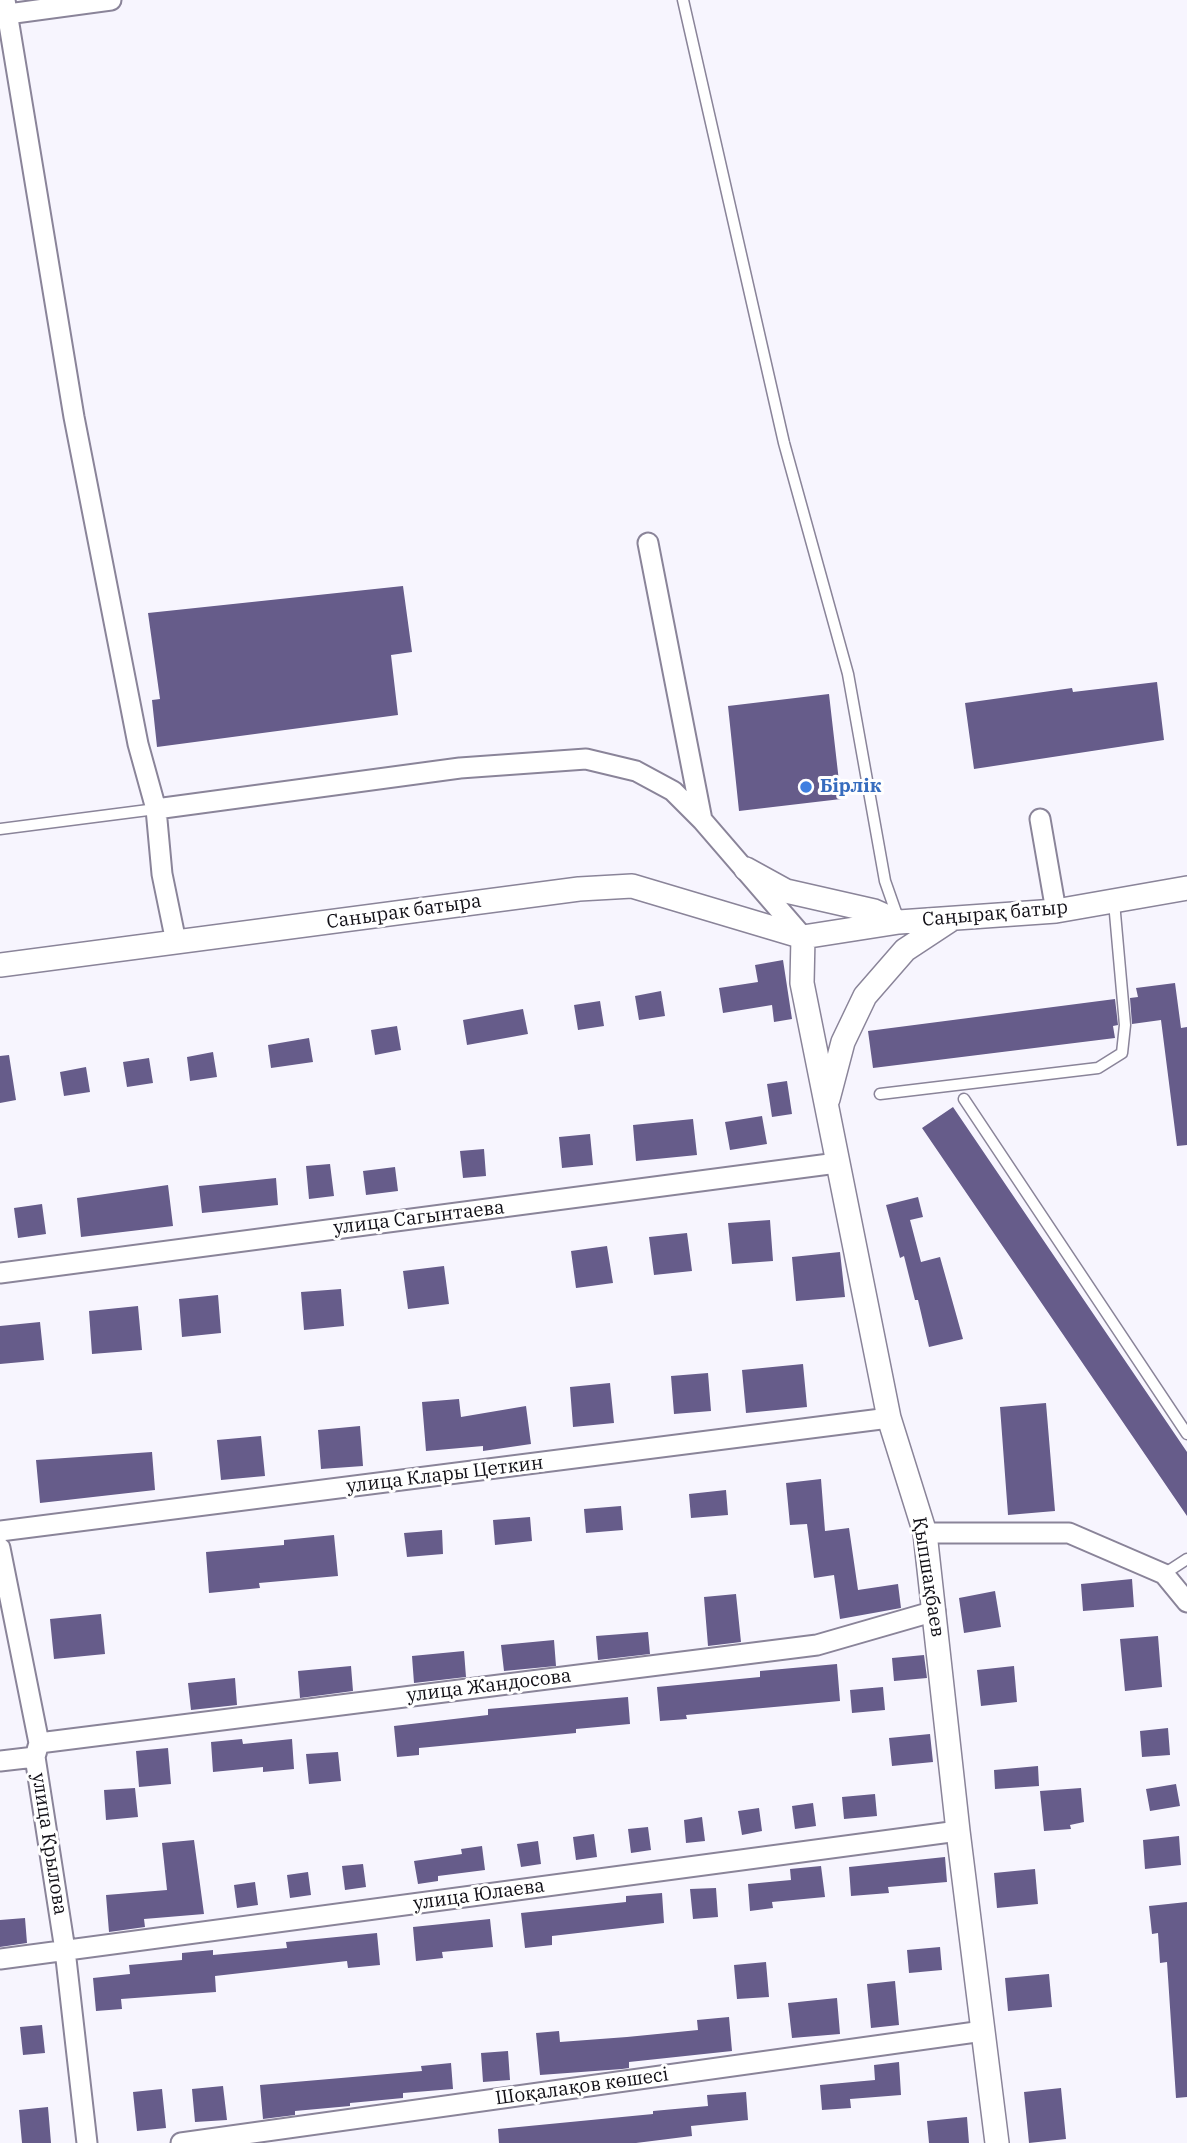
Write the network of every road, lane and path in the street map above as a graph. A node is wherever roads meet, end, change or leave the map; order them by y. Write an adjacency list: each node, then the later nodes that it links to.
1 (111, 0): 3 (street)
2 (683, 0): 14 (lane)
3 (4, 10): 5 (street)
4 (648, 542): 7 (street)
5 (156, 809): 7 (street); 8 (lane); 16 (street)
6 (1041, 819): 12 (street)
7 (702, 820): 9 (street)
8 (0, 829)
9 (746, 869): 14 (street); 15 (street)
10 (1187, 888): 11 (street, Саңырақ батыр)
11 (1114, 901): 12 (street, Саңырақ батыр); 18 (lane)
12 (1056, 911): 13 (street, Саңырақ батыр)
13 (952, 919): 14 (street, Саңырақ батыр); 20 (street)
14 (899, 922): 15 (street, Саңырақ батыр)
15 (803, 937): 16 (street, Санырак батыра); 20 (street, Қыпшақбаев)
16 (176, 942): 17 (street, Санырак батыра)
17 (0, 965)
18 (880, 1094)
19 (964, 1099): 24 (lane)
20 (826, 1106): 21 (street, Қыпшақбаев)
21 (837, 1163): 22 (street, улица Сагынтаева); 23 (street, Қыпшақбаев)
22 (0, 1273)
23 (889, 1418): 25 (street, улица Клары Цеткин); 26 (street, Қыпшақбаев)
24 (1187, 1434)
25 (0, 1531)
26 (925, 1533): 29 (street); 31 (street, Қыпшақбаев)
27 (0, 1548): 32 (street, улица Крылова)
28 (1187, 1559): 29 (lane)
29 (1164, 1574): 30 (street)
30 (1187, 1602)
31 (935, 1611): 32 (street, улица Жандосова); 34 (street, Қыпшақбаев)
32 (37, 1750): 33 (street, улица Жандосова); 35 (street, улица Крылова)
33 (0, 1761)
34 (958, 1831): 35 (street, улица Юлаева); 37 (street, Қыпшақбаев)
35 (65, 1950): 36 (street, улица Юлаева); 38 (street, улица Крылова)
36 (0, 1959)
37 (983, 2031): 39 (street, Шоқалақов көшесі); 40 (street, Қыпшақбаев)
38 (87, 2143)
39 (181, 2143)
40 (997, 2143)

